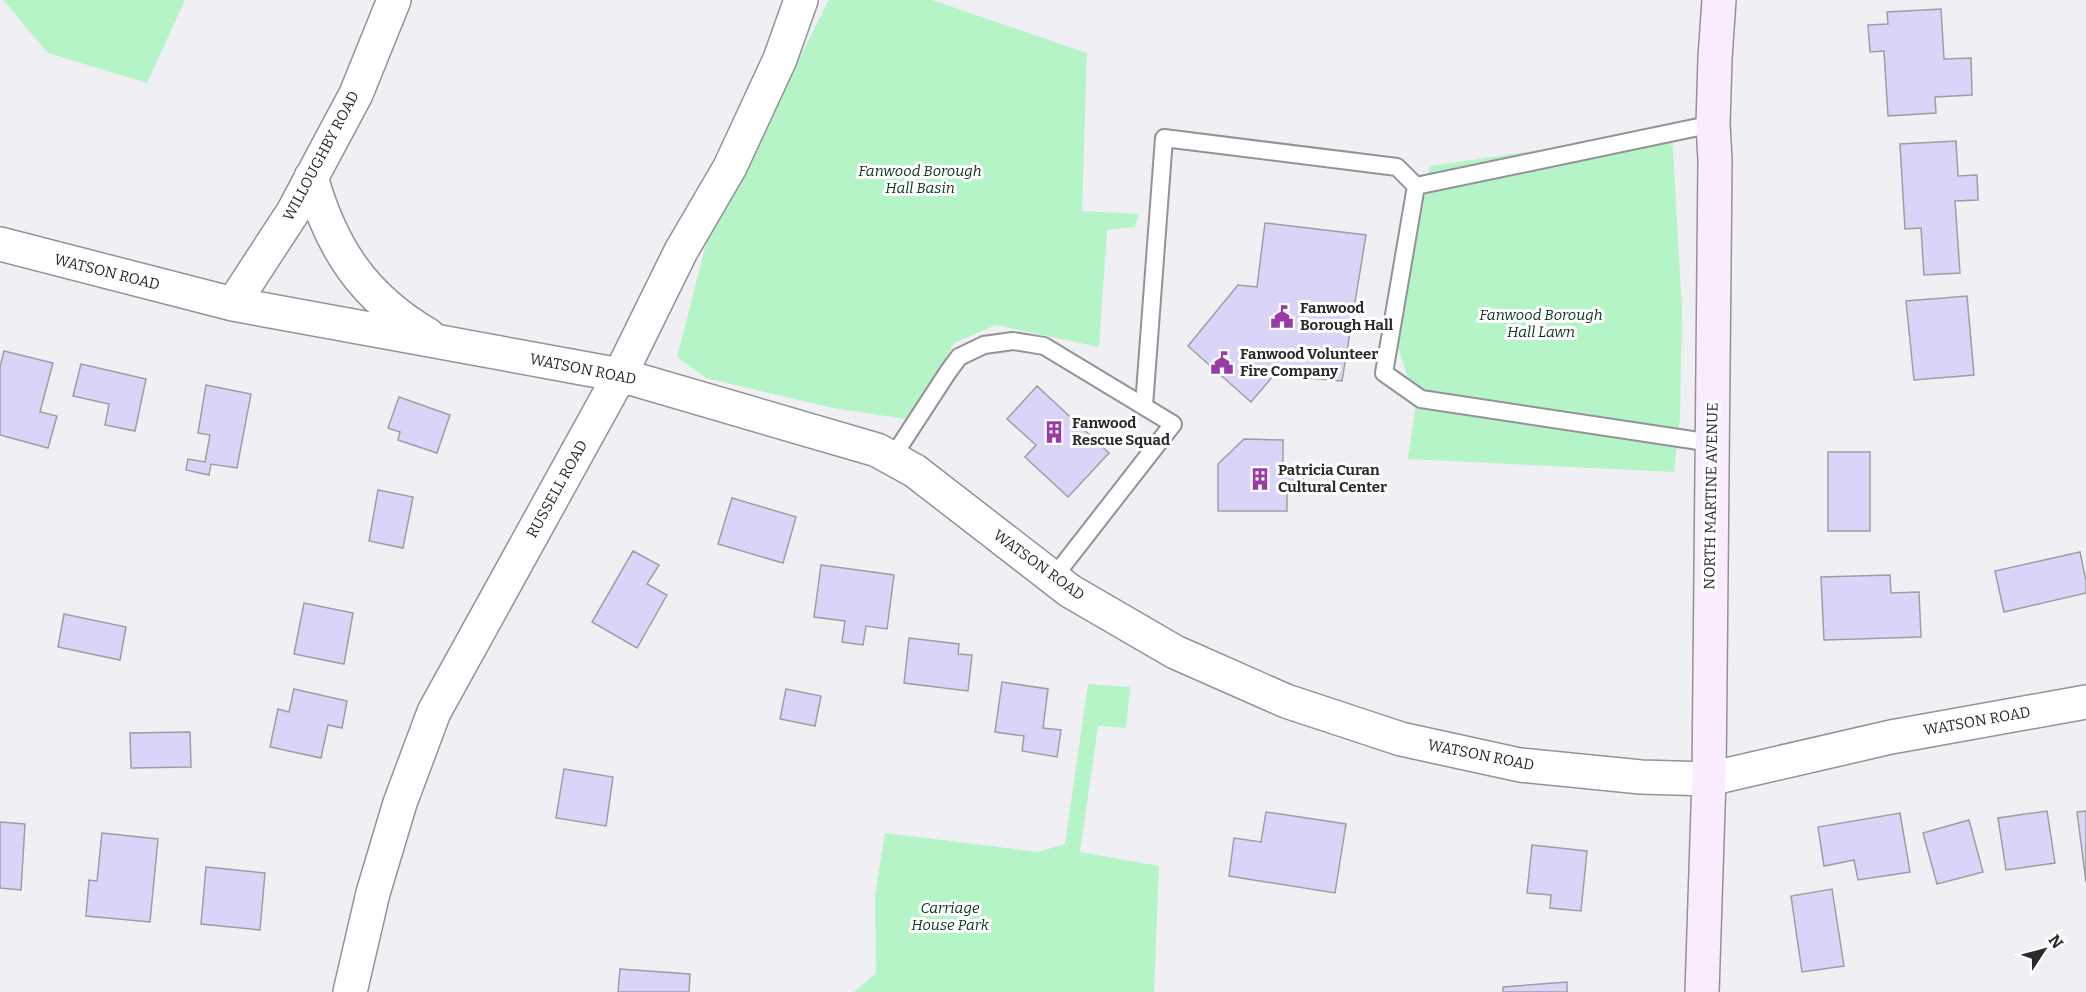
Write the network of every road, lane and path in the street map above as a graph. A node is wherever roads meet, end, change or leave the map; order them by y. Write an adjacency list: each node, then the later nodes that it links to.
1 (394, 0): 5 (street, WILLOUGHBY ROAD)
2 (801, 0): 10 (street, RUSSELL ROAD)
3 (1719, 0): 4 (main road, NORTH MARTINE AVENUE)
4 (1713, 124): 6 (lane); 12 (main road, NORTH MARTINE AVENUE)
5 (311, 177): 8 (street, WILLOUGHBY ROAD); 9 (street)
6 (1416, 186): 11 (lane); 12 (lane)
7 (0, 244): 8 (street, WATSON ROAD)
8 (233, 304): 9 (street, WATSON ROAD)
9 (440, 342): 10 (street, WATSON ROAD)
10 (620, 375): 13 (street, WATSON ROAD); 17 (street, RUSSELL ROAD)
11 (1144, 406): 13 (lane); 14 (lane)
12 (1712, 443): 16 (main road, NORTH MARTINE AVENUE)
13 (892, 458): 14 (street, WATSON ROAD)
14 (1053, 578): 16 (street, WATSON ROAD)
15 (2086, 702): 16 (street, WATSON ROAD)
16 (1708, 779): 18 (main road, NORTH MARTINE AVENUE)
17 (350, 992)
18 (1702, 992)

